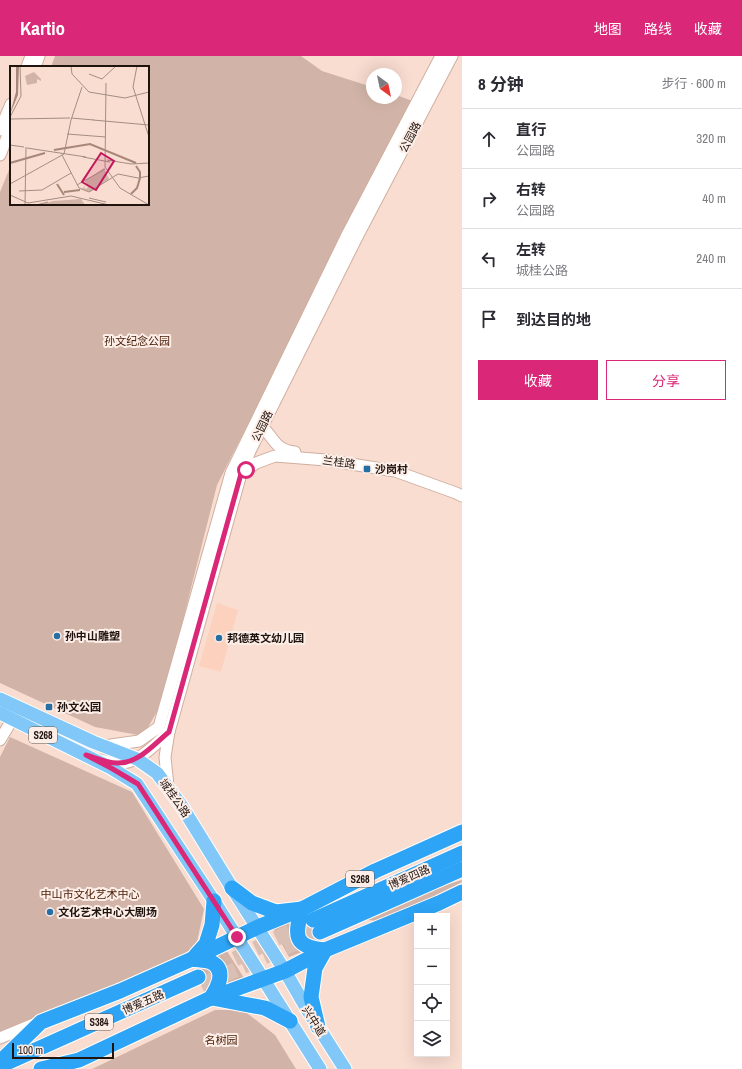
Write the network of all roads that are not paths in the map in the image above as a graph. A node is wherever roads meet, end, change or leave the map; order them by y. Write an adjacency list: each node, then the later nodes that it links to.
1 (31, 56): 5 (main road)
2 (40, 56): 6 (main road)
3 (441, 56): 11 (main road, 公园路)
4 (452, 56): 11 (main road, 公园路)
5 (27, 66)
6 (35, 66)
7 (10, 106): 8 (main road)
8 (0, 130)
9 (10, 130): 10 (main road)
10 (0, 155)
11 (258, 425): 12 (main road, 公园路); 15 (main road, 兰桂路)
12 (246, 450): 13 (main road); 14 (main road, 公园路); 22 (main road, 公园路)
13 (265, 460): 14 (main road, 兰桂路); 16 (main road, 兰桂路)
14 (241, 474): 20 (main road, 公园路)
15 (462, 490)
16 (462, 496)
17 (0, 698): 22 (main road, 城桂公路 / S268)
18 (0, 713): 19 (main road, 城桂公路 / S268)
19 (12, 720): 21 (main road); 23 (main road, 城桂公路 / S268)
20 (169, 732): 24 (main road); 25 (main road, 公园路)
21 (0, 740)
22 (104, 746): 24 (main road, 城桂公路 / S268)
23 (86, 755): 24 (main road); 32 (main road, 城桂公路 / S268)
24 (137, 759): 25 (main road, 城桂公路 / S268)
25 (168, 786): 30 (main road, 城桂公路 / S268)
26 (462, 832): 34 (highway, S268)
27 (462, 843): 33 (highway)
28 (462, 853): 33 (highway, 博爱四路 / S268)
29 (462, 869): 33 (highway, 博爱四路 / S268)
30 (232, 888): 34 (highway, S268); 35 (main road, 城桂公路 / S268)
31 (462, 892): 37 (highway)
32 (214, 901): 36 (main road, 城桂公路 / S268); 38 (highway)
33 (339, 908)
34 (302, 909): 35 (highway, S268); 37 (highway)
35 (258, 928): 36 (highway, S268); 39 (main road, 城桂公路 / S268)
36 (237, 937): 38 (highway); 40 (main road, 城桂公路 / S268)
37 (325, 950): 39 (highway); 45 (highway)
38 (192, 958): 41 (highway); 44 (highway)
39 (285, 971): 40 (highway); 42 (main road, 兴中道)
40 (263, 979): 41 (highway); 43 (main road, 兴中道)
41 (212, 998): 43 (highway); 47 (highway)
42 (308, 1011): 43 (main road); 45 (main road, 兴中道)
43 (290, 1021): 53 (main road, 兴中道)
44 (41, 1022): 46 (main road); 48 (highway)
45 (318, 1027): 54 (main road, 兴中道)
46 (0, 1038)
47 (79, 1060): 51 (highway); 52 (main road)
48 (0, 1062)
49 (0, 1066): 50 (highway, 博爱五路 / S384)
50 (19, 1069)
51 (41, 1069)
52 (62, 1069)
53 (320, 1069)
54 (345, 1069)

